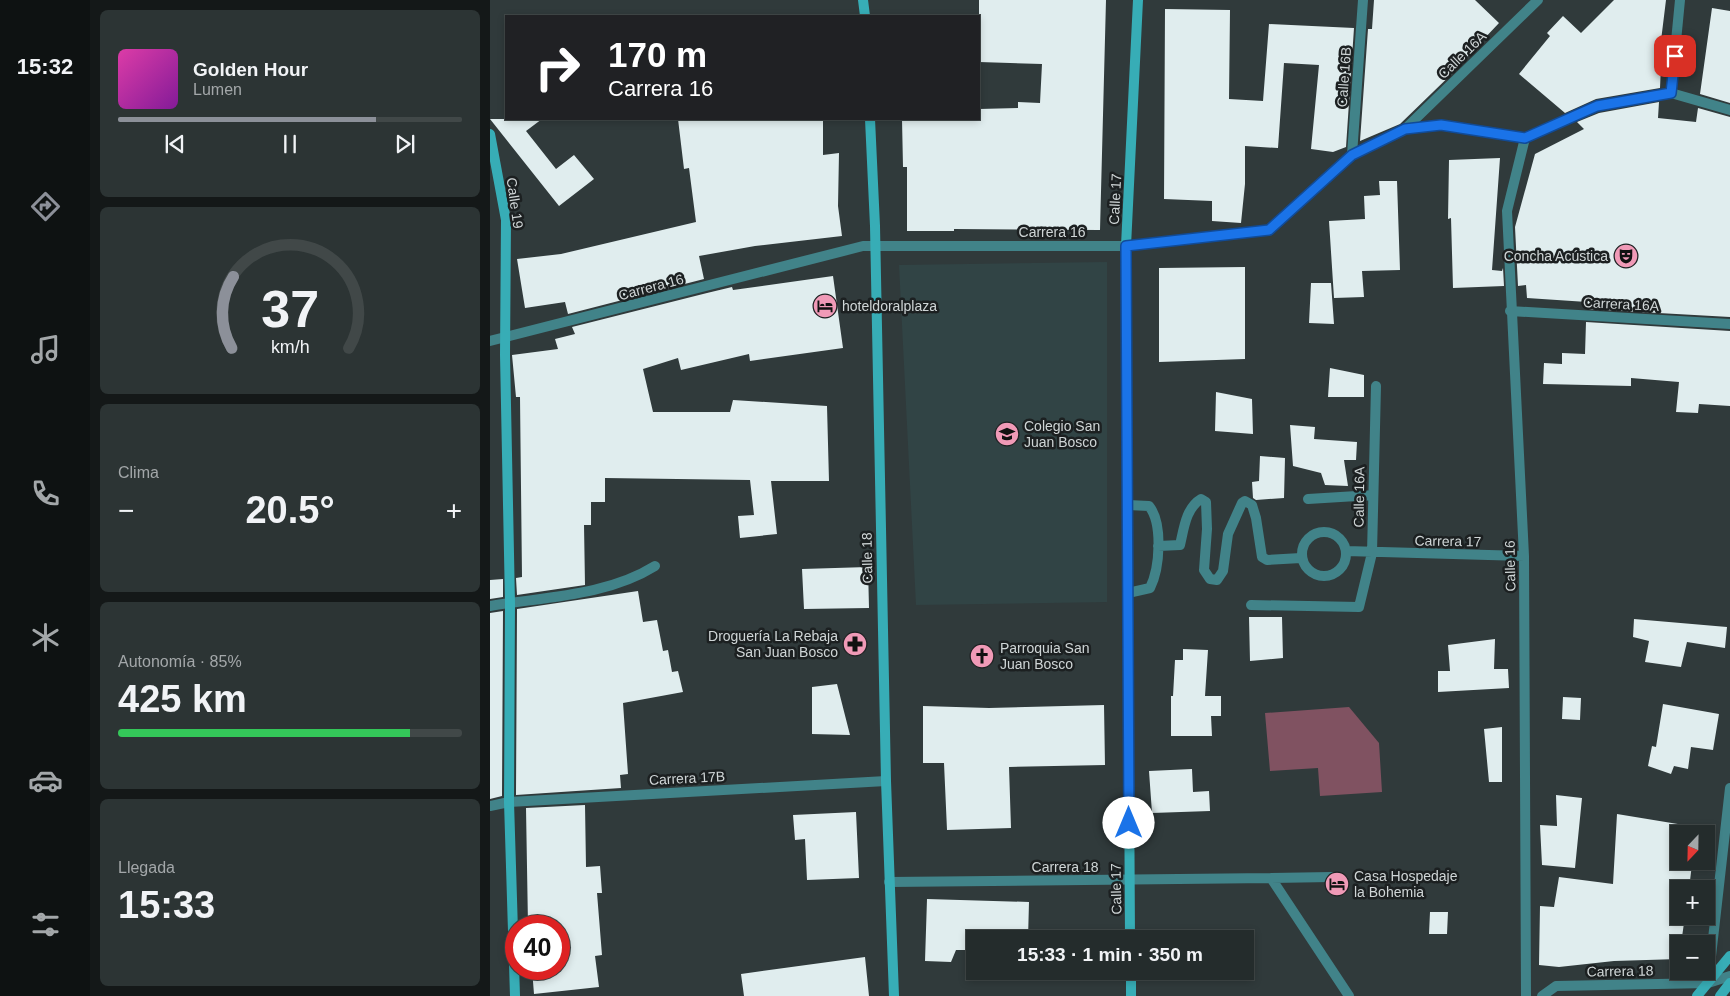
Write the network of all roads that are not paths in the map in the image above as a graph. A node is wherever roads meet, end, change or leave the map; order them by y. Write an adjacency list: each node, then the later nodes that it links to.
1 (863, 0): 6 (street)
2 (1138, 0): 15 (street, Calle 17)
3 (1363, 0): 13 (street, Calle 16B)
4 (1538, 0): 10 (street, Calle 16A)
5 (1680, 0): 7 (street)
6 (865, 15)
7 (1671, 93): 8 (street); 12 (street)
8 (1730, 110)
9 (870, 120): 14 (street, Calle 18)
10 (1405, 129): 12 (street, Carrera 16); 13 (street, Carrera 16)
11 (490, 134): 18 (street, Calle 19)
12 (1525, 138): 16 (street, Calle 16)
13 (1352, 155): 15 (street, Carrera 16)
14 (874, 244): 15 (street, Carrera 16); 18 (street, Carrera 16); 34 (street, Calle 18)
15 (1126, 246): 23 (street, Calle 17)
16 (1510, 311): 17 (street, Carrera 16A); 27 (street, Calle 16)
17 (1730, 324)
18 (506, 337): 19 (street, Carrera 16); 31 (street, Calle 19)
19 (490, 342)
20 (1376, 386): 21 (street, Calle 16A)
21 (1372, 495): 22 (street); 26 (street, Calle 16A)
22 (1308, 499)
23 (1128, 505): 24 (street); 30 (street, Calle 17)
24 (1158, 546): 28 (street); 30 (street)
25 (1346, 551): 26 (street, Carrera 17); 28 (street); 28 (street)
26 (1372, 553): 27 (street, Carrera 17); 32 (street, Calle 16A)
27 (1524, 556): 52 (street, Calle 16)
28 (1301, 558)
29 (655, 566): 31 (street)
30 (1128, 593): 40 (street, Calle 17)
31 (510, 603): 33 (street); 36 (street, Calle 19)
32 (1251, 605)
33 (490, 606)
34 (886, 781): 36 (street, Carrera 17B); 41 (street, Calle 18)
35 (1730, 788): 46 (street)
36 (509, 802): 37 (street, Carrera 17B); 48 (street, Calle 19)
37 (490, 806)
38 (1332, 877): 39 (street, Carrera 18)
39 (1271, 878): 40 (street, Carrera 18); 51 (street)
40 (1129, 881): 41 (street, Carrera 18); 42 (street, Calle 17)
41 (889, 882): 49 (street, Calle 18)
42 (1130, 930)
43 (1730, 956): 46 (street)
44 (1730, 976): 46 (street, Carrera 18)
45 (1131, 980): 50 (street)
46 (1708, 983): 53 (street, Carrera 18); 54 (street)
47 (1730, 983): 55 (street)
48 (515, 996)
49 (894, 996)
50 (1131, 996)
51 (1350, 996)
52 (1526, 996)
53 (1542, 996)
54 (1697, 996)
55 (1720, 996)

